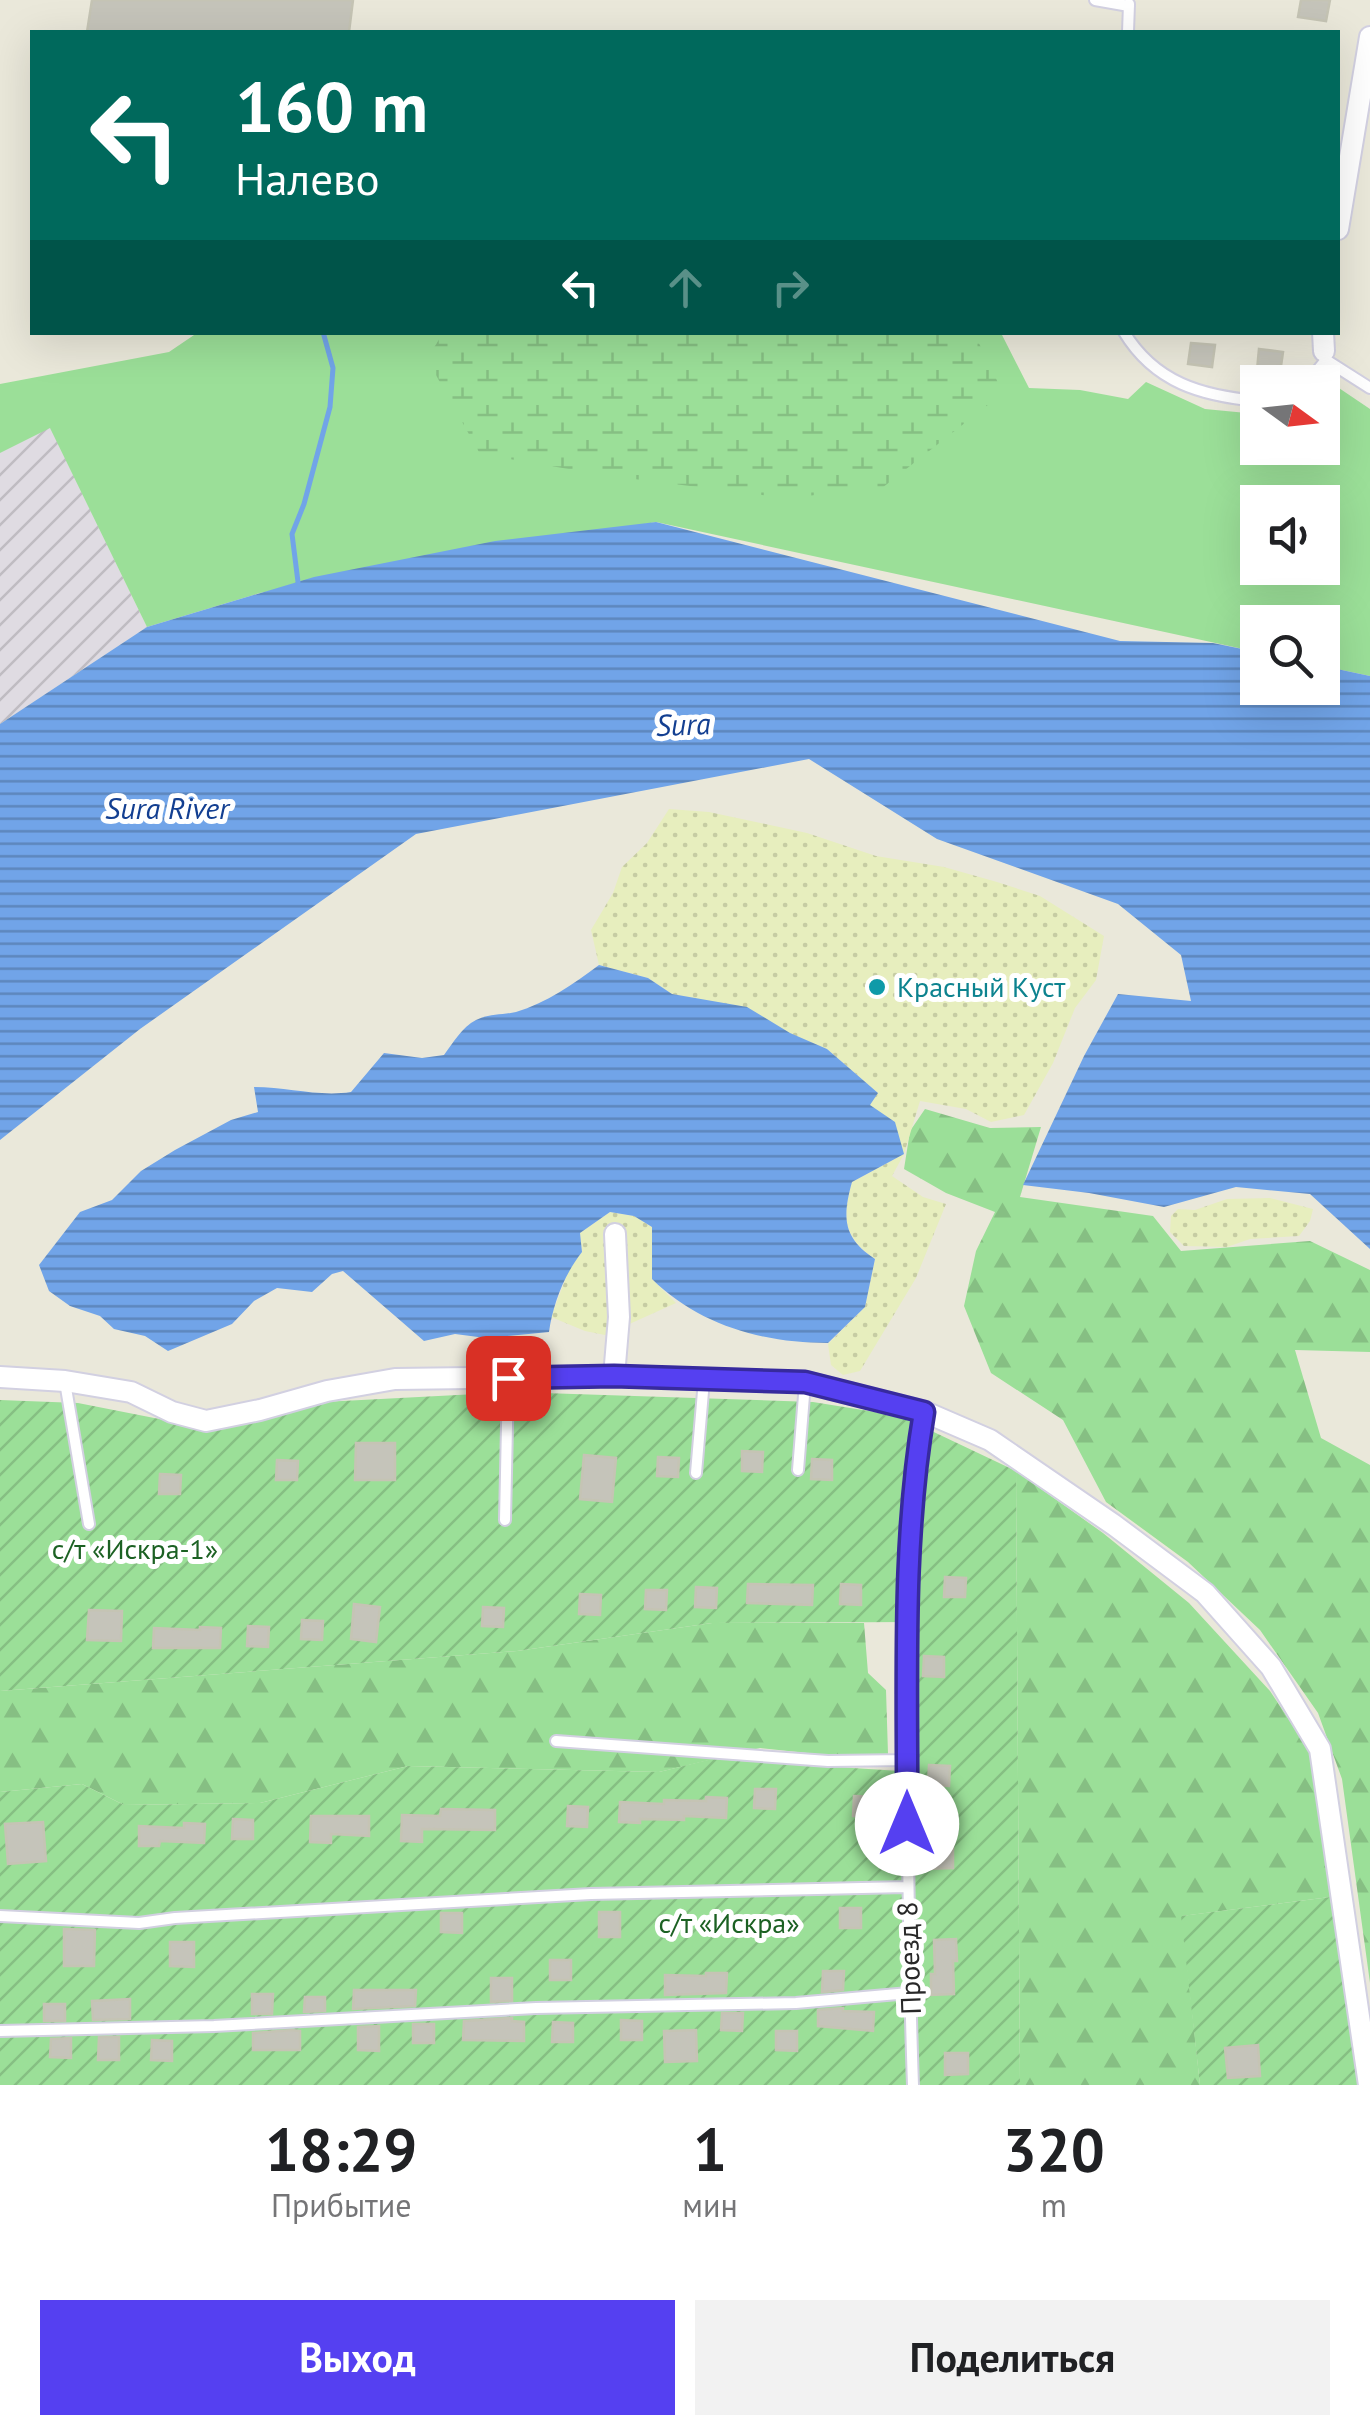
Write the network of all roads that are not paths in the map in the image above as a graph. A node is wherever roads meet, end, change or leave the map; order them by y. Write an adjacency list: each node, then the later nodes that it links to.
1 (1094, 0): 2 (lane)
2 (1129, 3): 3 (lane)
3 (1128, 30)
4 (1370, 37): 5 (street)
5 (1340, 218)
6 (1126, 335): 9 (lane)
7 (1324, 348): 8 (lane)
8 (1370, 388)
9 (1240, 399)
10 (614, 1234): 11 (street)
11 (614, 1376): 13 (street); 14 (street)
12 (0, 1377): 15 (street)
13 (508, 1378): 15 (street); 20 (lane)
14 (704, 1379): 16 (street); 19 (lane)
15 (65, 1381): 21 (lane)
16 (805, 1382): 17 (street); 18 (lane)
17 (924, 1412): 23 (lane, Проезд 8); 29 (street)
18 (798, 1470)
19 (696, 1474)
20 (505, 1520)
21 (88, 1524)
22 (556, 1741): 23 (lane)
23 (907, 1760): 24 (lane, Проезд 8)
24 (906, 1887): 25 (lane); 26 (lane, Проезд 8)
25 (0, 1916)
26 (910, 1994): 27 (lane); 28 (lane, Проезд 8)
27 (0, 2031)
28 (913, 2085)
29 (1369, 2085)

